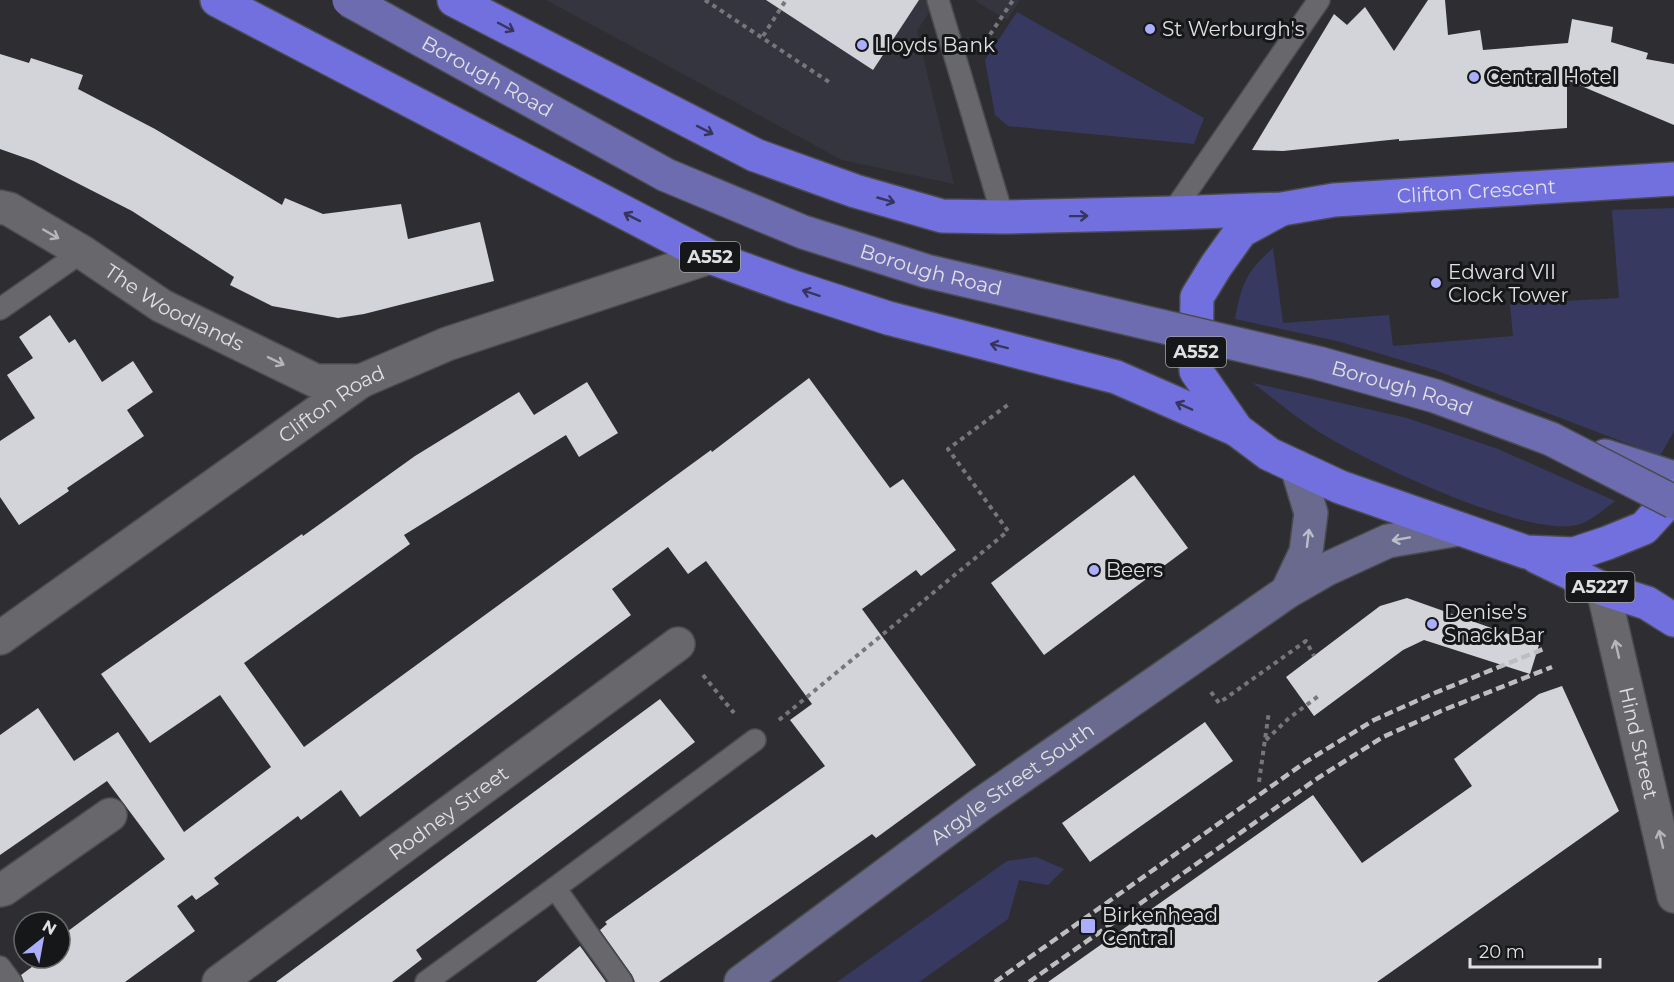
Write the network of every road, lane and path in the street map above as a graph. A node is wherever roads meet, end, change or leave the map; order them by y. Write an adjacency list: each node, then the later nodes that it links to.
1 (217, 0): 18 (highway, A552, one-way to 1)
2 (349, 0): 23 (main road, Borough Road, bridge)
3 (454, 0): 16 (highway, one-way to 16)
4 (705, 0): 10 (path)
5 (786, 0): 10 (path)
6 (938, 0): 16 (lane)
7 (1013, 0): 9 (path)
8 (1319, 0): 15 (lane)
9 (993, 31)
10 (763, 36): 11 (path)
11 (829, 82)
12 (1673, 179): 14 (highway, Clifton Crescent)
13 (0, 207): 17 (street, The Woodlands, one-way to 17)
14 (1282, 208): 15 (highway); 22 (highway, A552)
15 (1172, 213): 16 (highway, one-way to 15)
16 (1003, 217)
17 (82, 252): 19 (lane); 20 (street, The Woodlands, one-way to 20)
18 (710, 257): 20 (street, Clifton Road); 22 (highway, A552, one-way to 18)
19 (0, 309)
20 (361, 381): 33 (street, Clifton Road)
21 (1009, 404): 37 (path)
22 (1237, 430): 24 (highway, A552)
23 (1551, 439): 25 (main road, Borough Road, bridge); 27 (main road, Borough Road, bridge)
24 (1297, 467): 28 (highway, A552); 31 (main road, Argyle Street South, one-way to 24)
25 (1674, 478)
26 (1674, 495): 29 (highway, A552)
27 (1674, 502)
28 (1459, 529): 29 (highway, A552); 31 (main road, Argyle Street South, one-way to 31)
29 (1526, 552): 30 (highway, A5227)
30 (1603, 589): 32 (highway, A5227); 43 (street, Hind Street, one-way to 30)
31 (1287, 592): 49 (main road, Argyle Street South)
32 (1674, 620)
33 (0, 639)
34 (678, 644): 37 (path); 46 (street, Rodney Street)
35 (1321, 694): 38 (path)
36 (1269, 711): 38 (path)
37 (755, 740): 41 (lane)
38 (1266, 740): 39 (path)
39 (1259, 782)
40 (110, 815): 42 (street)
41 (555, 888): 47 (lane); 48 (lane)
42 (0, 890)
43 (1674, 896)
44 (0, 967): 45 (lane)
45 (11, 982)
46 (219, 982)
47 (426, 982)
48 (622, 982)
49 (741, 982)

